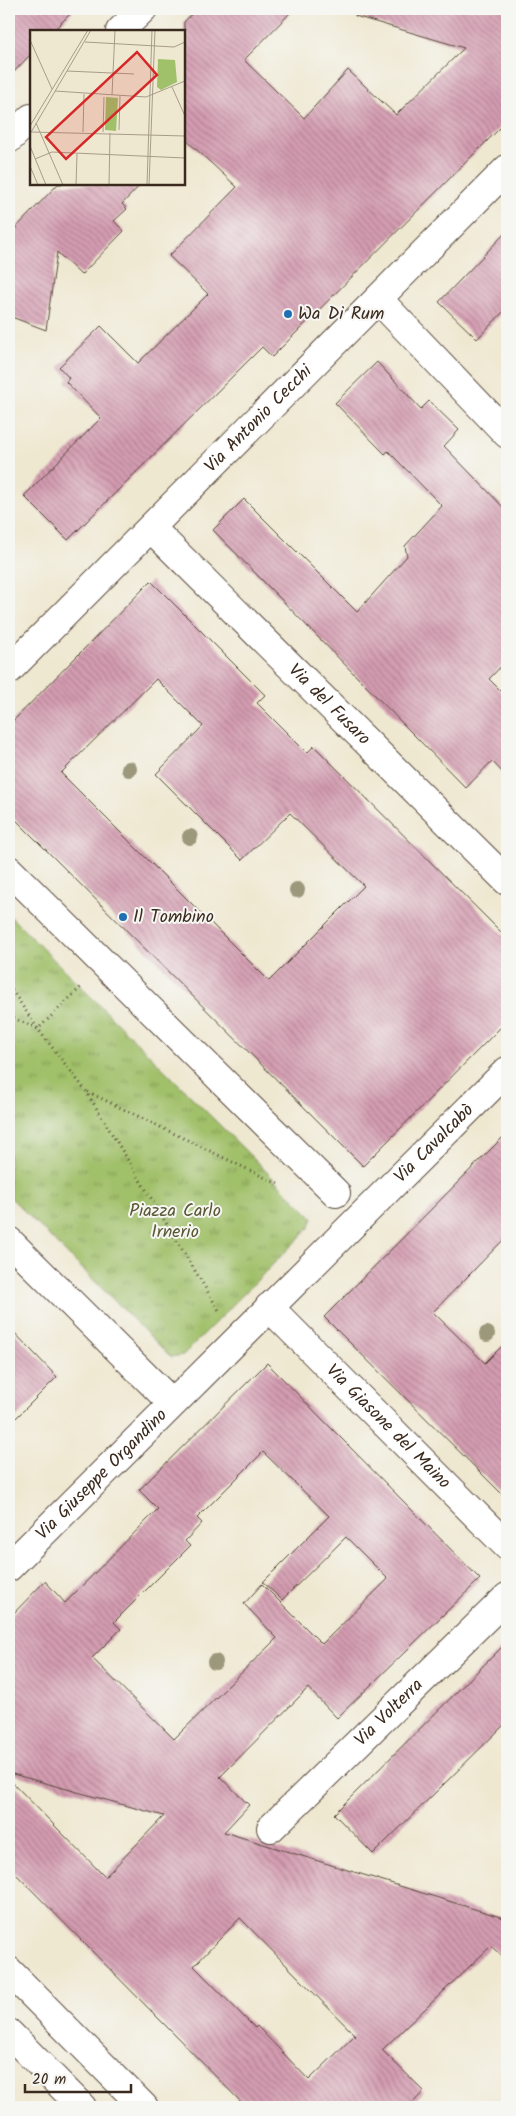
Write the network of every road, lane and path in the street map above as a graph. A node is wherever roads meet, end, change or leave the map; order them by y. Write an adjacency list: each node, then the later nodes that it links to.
1 (144, 9): 2 (street)
2 (121, 30)
3 (30, 119): 4 (street)
4 (9, 139)
5 (507, 169): 6 (street, Via Antonio Cecchi)
6 (378, 299): 7 (street); 8 (street, Via Antonio Cecchi)
7 (507, 434)
8 (151, 528): 9 (street, Via Antonio Cecchi); 11 (street, Via del Fusaro)
9 (9, 670)
10 (9, 870): 19 (street)
11 (507, 881)
12 (9, 986): 15 (path)
13 (81, 987): 15 (path)
14 (9, 1016): 15 (path)
15 (38, 1028): 17 (path)
16 (507, 1071): 21 (street, Via Cavalcabò)
17 (86, 1091): 18 (path); 22 (path)
18 (279, 1184)
19 (336, 1193)
20 (9, 1240): 23 (street)
21 (269, 1307): 23 (street); 24 (street, Via Giasone del Maino)
22 (223, 1317)
23 (172, 1403): 25 (street, Via Giuseppe Organdino)
24 (507, 1546)
25 (9, 1567)
26 (507, 1597): 27 (street, Via Volterra)
27 (271, 1828)
28 (9, 1971): 31 (street)
29 (9, 2033): 30 (street)
30 (82, 2107)
31 (144, 2107)

